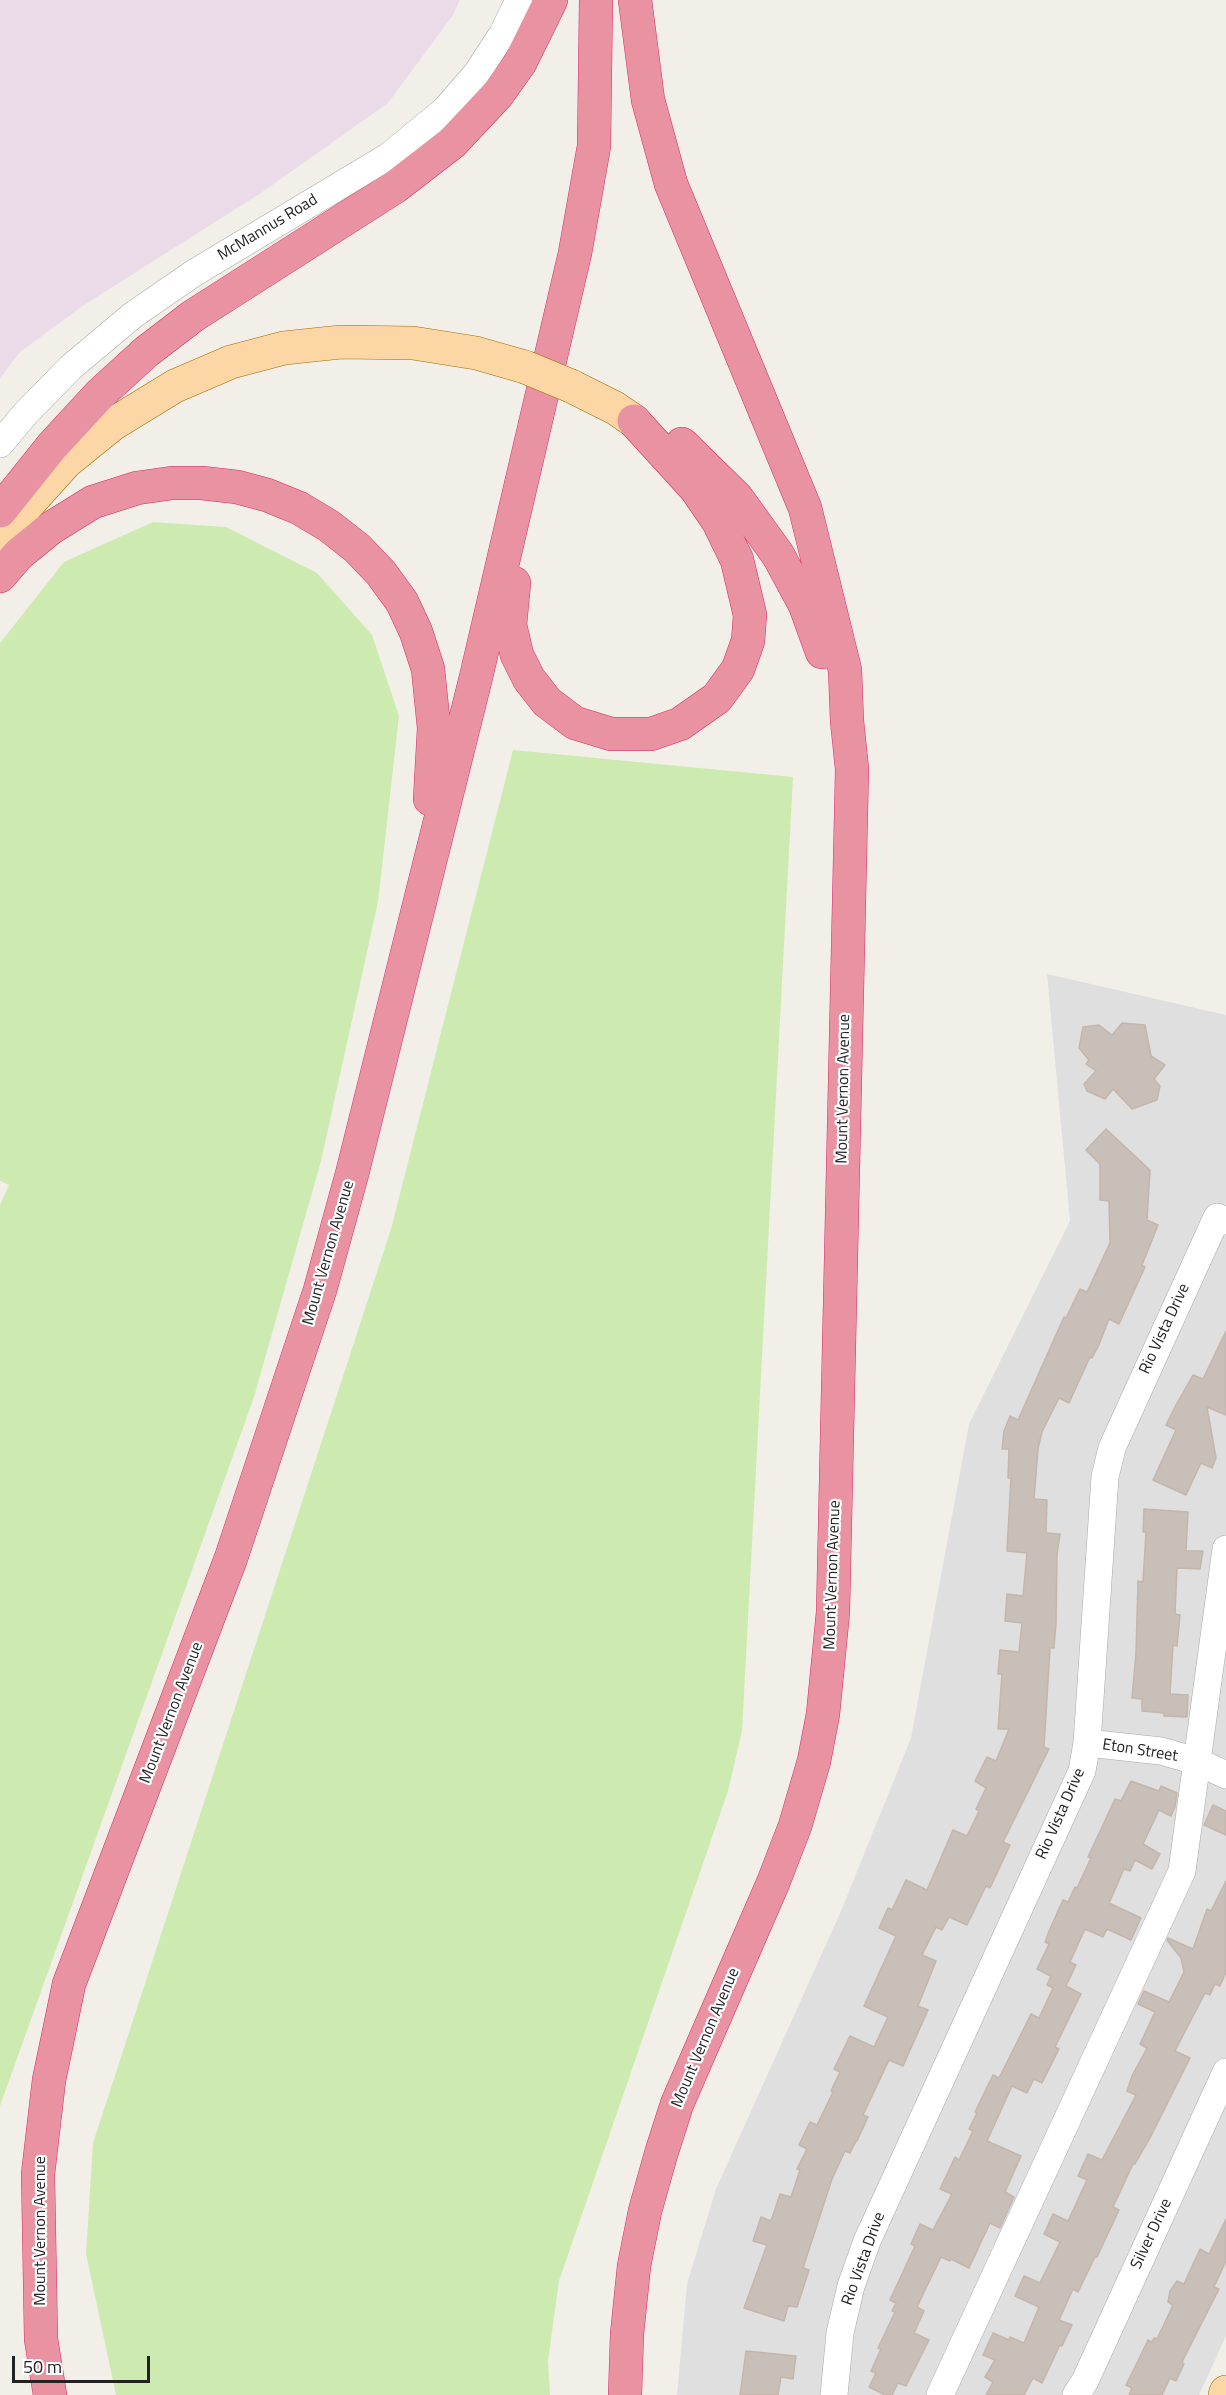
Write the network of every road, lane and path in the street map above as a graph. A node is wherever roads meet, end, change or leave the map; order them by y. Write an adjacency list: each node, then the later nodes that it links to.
1 (519, 0): 7 (street, McMannus Road)
2 (551, 0): 8 (highway)
3 (596, 0): 12 (highway)
4 (619, 0): 6 (highway)
5 (635, 0): 11 (highway)
6 (634, 421): 9 (main road, bridge); 11 (highway)
7 (0, 444)
8 (0, 511)
9 (0, 544)
10 (0, 576): 12 (highway)
11 (846, 721): 20 (highway, Mount Vernon Avenue)
12 (384, 1042): 19 (highway, Mount Vernon Avenue)
13 (1221, 1219): 15 (street, Rio Vista Drive)
14 (1226, 1550): 16 (street)
15 (1087, 1743): 16 (street, Eton Street); 21 (street, Rio Vista Drive)
16 (1196, 1761): 17 (street, Eton Street); 22 (street)
17 (1226, 1775)
18 (1226, 2073): 23 (street, Silver Drive)
19 (50, 2395)
20 (625, 2395)
21 (834, 2395)
22 (940, 2395)
23 (1076, 2395)

